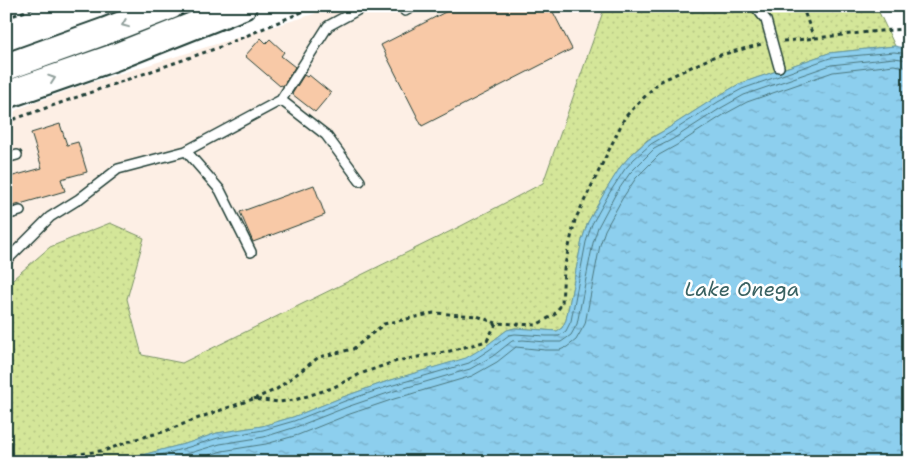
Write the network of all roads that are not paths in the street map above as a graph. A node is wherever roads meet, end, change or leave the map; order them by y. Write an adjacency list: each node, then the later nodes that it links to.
1 (170, 6): 7 (main road, one-way to 7)
2 (242, 6): 9 (main road, one-way to 2)
3 (365, 6): 10 (lane)
4 (403, 6): 5 (lane)
5 (414, 6)
6 (755, 6): 8 (lane)
7 (6, 67)
8 (779, 67)
9 (6, 95)
10 (281, 100): 11 (lane); 14 (lane)
11 (186, 151): 17 (lane); 18 (lane)
12 (17, 155): 13 (lane)
13 (6, 158)
14 (360, 181)
15 (20, 211): 16 (lane)
16 (6, 215)
17 (251, 252)
18 (6, 262)

